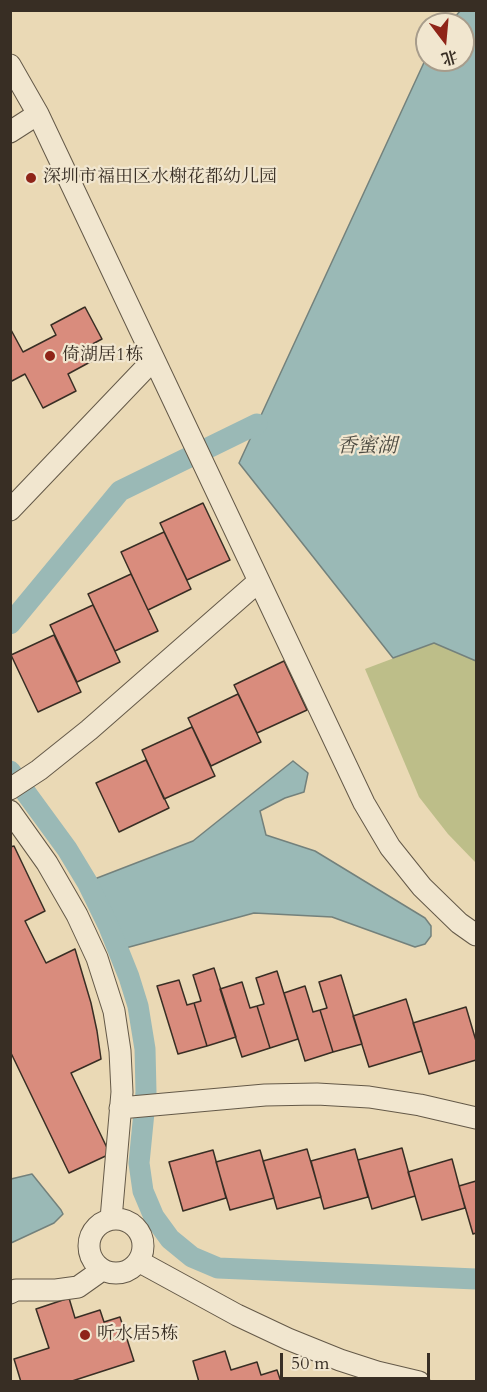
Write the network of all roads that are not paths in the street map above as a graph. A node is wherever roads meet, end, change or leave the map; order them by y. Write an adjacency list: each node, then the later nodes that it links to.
1 (10, 65): 2 (lane)
2 (38, 114): 3 (lane); 4 (lane)
3 (10, 132)
4 (154, 359): 5 (lane); 6 (lane)
5 (10, 510)
6 (259, 581): 7 (lane); 9 (lane)
7 (10, 789)
8 (10, 812): 10 (lane)
9 (477, 935)
10 (120, 1108): 11 (lane); 12 (lane)
11 (477, 1118)
12 (111, 1219): 13 (lane); 14 (lane)
13 (140, 1262): 14 (lane); 16 (lane)
14 (102, 1270): 15 (lane)
15 (10, 1293)
16 (419, 1382)

